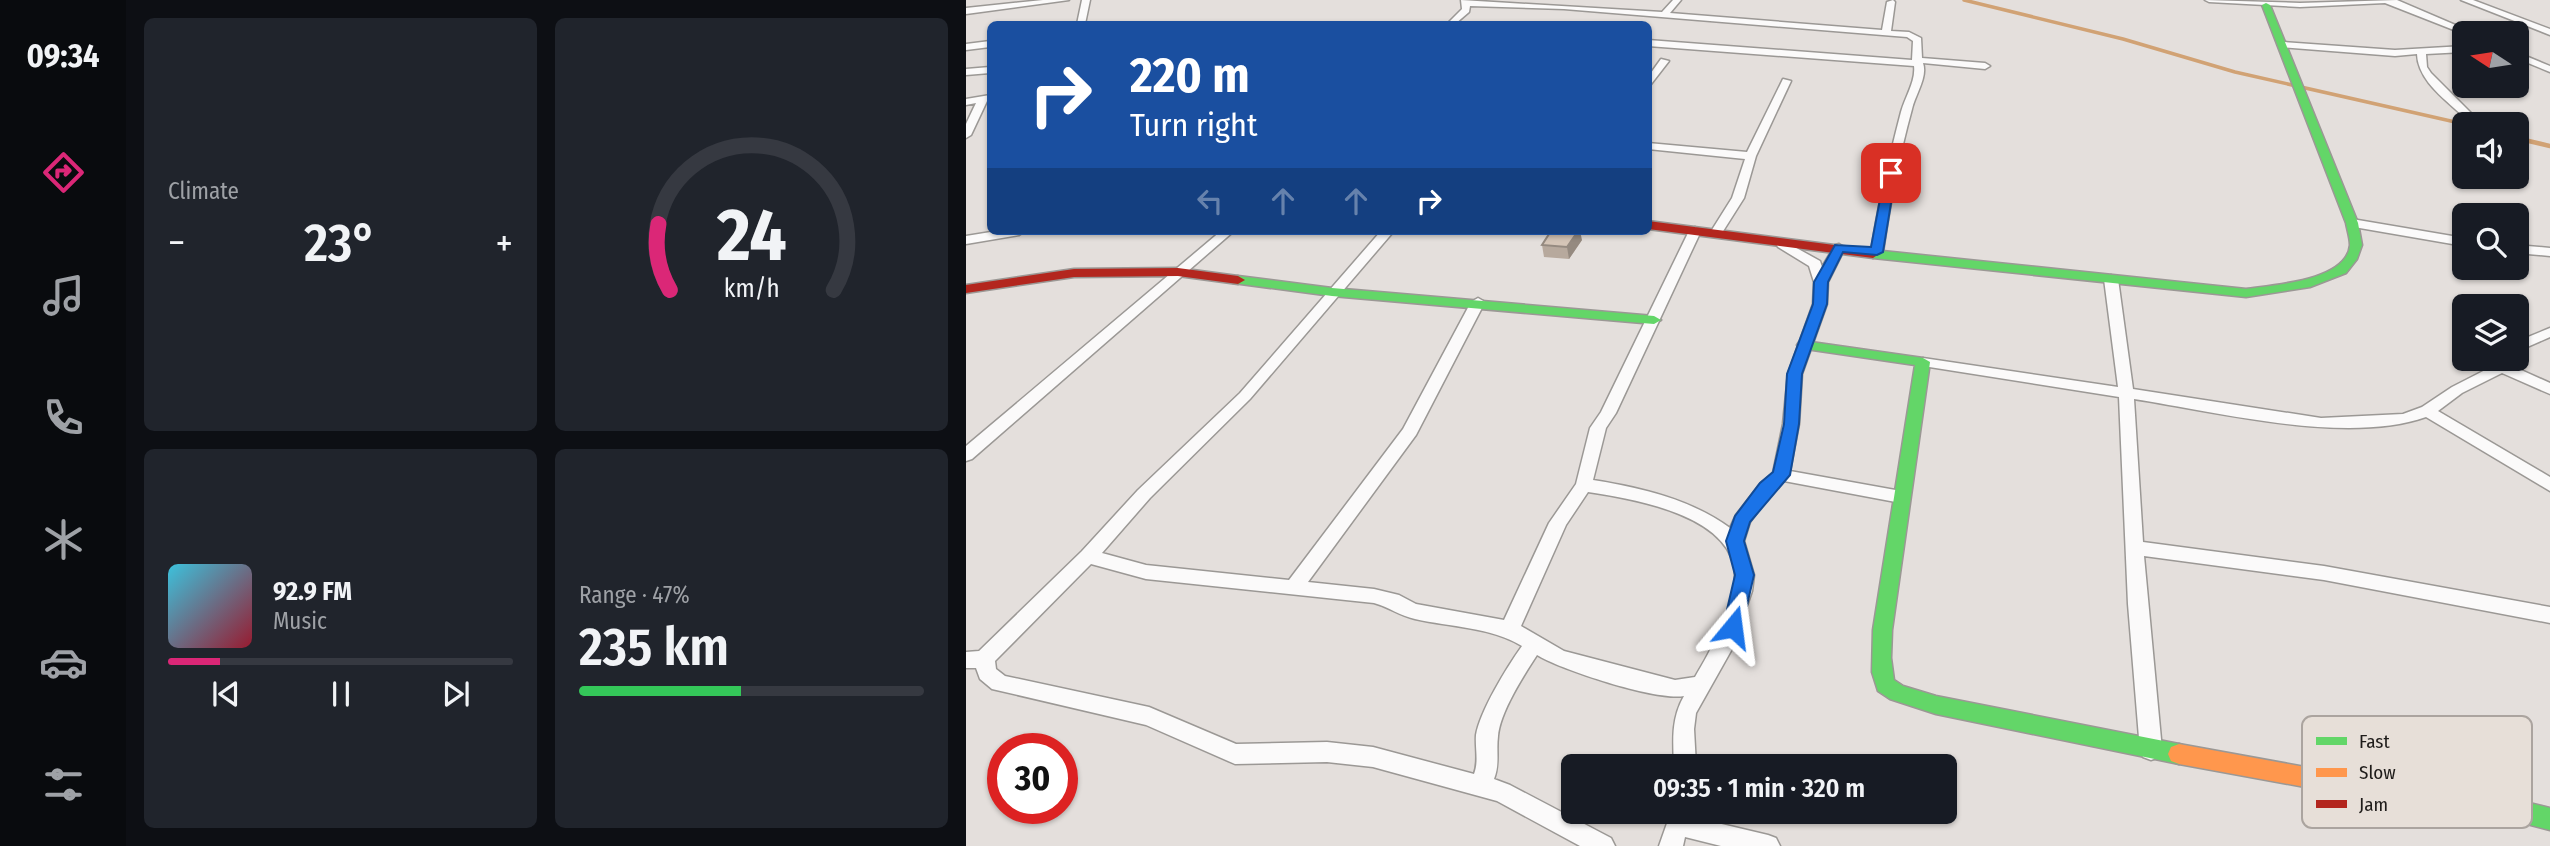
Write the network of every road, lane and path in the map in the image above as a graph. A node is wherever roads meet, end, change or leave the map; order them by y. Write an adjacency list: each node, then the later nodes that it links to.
1 (1065, 0): 11 (street)
2 (1086, 0): 13 (street)
3 (1677, 0): 12 (street)
4 (2209, 0): 10 (street)
5 (2465, 0): 17 (street)
6 (2390, 1): 10 (street); 15 (street)
7 (1466, 2): 9 (street); 14 (street)
8 (1891, 2): 16 (street)
9 (1568, 3): 12 (street)
10 (2266, 5): 20 (street)
11 (966, 11)
12 (1664, 15): 16 (street)
13 (1082, 21)
14 (1454, 21)
15 (2452, 26)
16 (1886, 32): 26 (street)
17 (2550, 32)
18 (1652, 43): 26 (street)
19 (987, 44): 21 (street)
20 (2284, 45): 23 (street); 39 (street)
21 (966, 47)
22 (2452, 50): 23 (street)
23 (2421, 52): 35 (street)
24 (2529, 60): 28 (street)
25 (1664, 61): 31 (street)
26 (1916, 62): 27 (street); 51 (street)
27 (1985, 66)
28 (2550, 69)
29 (987, 70): 30 (street)
30 (966, 72)
31 (1652, 79)
32 (1786, 81): 38 (street)
33 (987, 99): 34 (street); 36 (street)
34 (966, 102)
35 (2465, 112)
36 (966, 135)
37 (1652, 146): 38 (street)
38 (1751, 156): 42 (street)
39 (2352, 223): 47 (street); 54 (street)
40 (1652, 226): 41 (street)
41 (1695, 231): 42 (street); 59 (street)
42 (1716, 233): 48 (street)
43 (996, 235): 46 (street)
44 (1223, 235): 53 (street)
45 (1384, 235): 57 (street)
46 (966, 240)
47 (2452, 240)
48 (1782, 244): 49 (street); 55 (street)
49 (1839, 248): 51 (street); 55 (street)
50 (2529, 250): 52 (street)
51 (1877, 252): 54 (street)
52 (2550, 252)
53 (1178, 272): 56 (street); 57 (street); 69 (street)
54 (2111, 279): 67 (street)
55 (1821, 282): 62 (street)
56 (966, 289)
57 (1332, 292): 58 (street); 76 (street)
58 (1478, 302): 59 (street); 77 (street)
59 (1654, 320): 71 (street)
60 (2550, 332): 61 (street)
61 (2529, 342)
62 (1804, 345): 63 (street); 70 (street)
63 (1923, 362): 67 (street); 73 (street)
64 (2489, 371): 68 (street)
65 (2517, 371): 66 (street)
66 (2550, 389)
67 (2126, 393): 68 (street); 75 (street)
68 (2427, 411): 72 (street)
69 (966, 455)
70 (1781, 475): 73 (street); 74 (street)
71 (1584, 485): 74 (street); 79 (street)
72 (2550, 485)
73 (1901, 497): 83 (street)
74 (1735, 541): 82 (street)
75 (2134, 548): 78 (street); 83 (street)
76 (1088, 556): 77 (street); 81 (street)
77 (1295, 586): 79 (street)
78 (2550, 615)
79 (1510, 629): 80 (street)
80 (1534, 644): 82 (street); 86 (street)
81 (975, 660): 86 (street)
82 (1700, 685): 84 (street)
83 (2151, 750): 85 (street)
84 (1684, 754)
85 (2302, 776)
86 (1480, 786): 91 (street)
87 (2532, 815): 88 (street)
88 (2550, 819)
89 (1677, 828): 90 (street)
90 (1742, 843): 92 (street)
91 (1603, 846)
92 (1768, 846)

